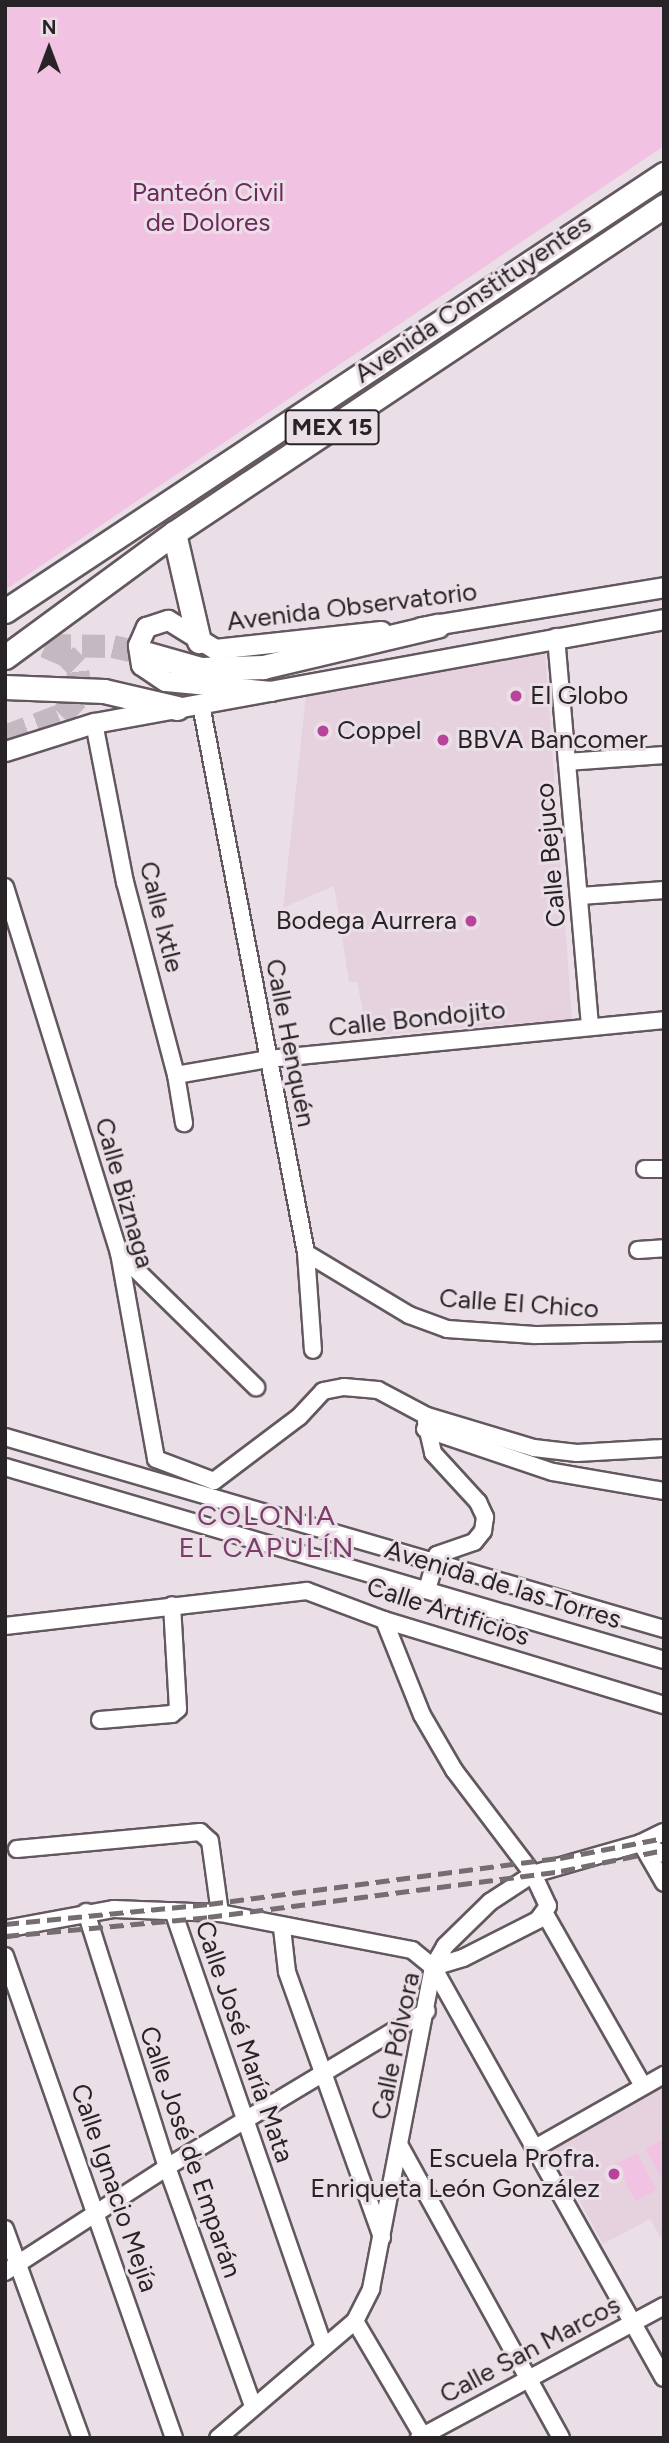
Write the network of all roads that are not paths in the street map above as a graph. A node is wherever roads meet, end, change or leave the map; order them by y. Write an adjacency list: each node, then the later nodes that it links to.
1 (664, 174): 5 (highway, Avenida Constituyentes / MEX 15)
2 (664, 206): 3 (highway, Avenida Constituyentes / MEX 15)
3 (174, 533): 9 (highway); 11 (highway, Avenida Constituyentes / MEX 15)
4 (664, 587): 7 (main road, Avenida Observatorio)
5 (5, 611)
6 (664, 619): 8 (main road, Avenida Observatorio)
7 (437, 626): 9 (main road, Avenida Observatorio); 10 (highway)
8 (556, 637): 13 (main road, Avenida Observatorio); 19 (street, Calle Bejuco)
9 (199, 640): 13 (main road, Avenida Observatorio)
10 (148, 654)
11 (5, 657)
12 (5, 687): 15 (highway)
13 (271, 691): 14 (main road, Avenida Observatorio)
14 (201, 705): 15 (main road, Avenida Observatorio); 25 (street, Calle Henquén)
15 (177, 708): 16 (main road, Avenida Observatorio)
16 (93, 723): 17 (main road, Avenida Observatorio); 26 (street, Calle Ixtle)
17 (5, 751)
18 (664, 755): 19 (street)
19 (566, 762): 22 (street, Calle Bejuco)
20 (5, 887): 32 (street, Calle Biznaga)
21 (664, 890): 22 (street)
22 (581, 896): 24 (street, Calle Bejuco)
23 (664, 1020): 24 (street, Calle Bondojito)
24 (590, 1026): 25 (street, Calle Bondojito)
25 (268, 1059): 26 (street, Calle Bondojito); 33 (street, Calle Henquén)
26 (176, 1074): 27 (street, Calle Ixtle)
27 (184, 1123)
28 (664, 1168): 29 (street)
29 (645, 1169)
30 (664, 1248): 31 (street)
31 (638, 1250)
32 (119, 1253): 36 (street); 37 (street, Calle Biznaga)
33 (306, 1253): 34 (street, Calle El Chico); 35 (street, Calle Henquén)
34 (664, 1332)
35 (313, 1350)
36 (256, 1387)
37 (426, 1422): 39 (street); 41 (street); 42 (street)
38 (5, 1437): 42 (street, Avenida de las Torres)
39 (664, 1448)
40 (5, 1466): 43 (street, Avenida de las Torres)
41 (664, 1491)
42 (435, 1562): 43 (street); 47 (street, Avenida de las Torres)
43 (428, 1587): 48 (street, Avenida de las Torres)
44 (172, 1605): 45 (street, Calle Artificios); 46 (street, Calle Artificios); 50 (street)
45 (384, 1620): 49 (street, Calle Artificios); 55 (street)
46 (5, 1626)
47 (664, 1629)
48 (664, 1660)
49 (664, 1705)
50 (100, 1720)
51 (664, 1832): 52 (street)
52 (641, 1843): 54 (street); 55 (street); 56 (street)
53 (18, 1849): 59 (street)
54 (664, 1854)
55 (533, 1874): 60 (street); 64 (street)
56 (664, 1883)
57 (173, 1911): 58 (street); 59 (street); 69 (street, Calle José María Mata)
58 (86, 1912): 62 (street); 72 (street, Calle José de Emparán)
59 (220, 1913): 61 (street)
60 (545, 1914): 64 (street, Calle Pólvora); 68 (street)
61 (282, 1928): 64 (street); 66 (street)
62 (5, 1929)
63 (5, 1956): 73 (street, Calle Ignacio Mejía)
64 (433, 1968): 65 (street, Calle Pólvora); 71 (street)
65 (427, 2011): 66 (street); 70 (street, Calle Pólvora)
66 (322, 2075): 69 (street); 75 (street)
67 (664, 2075): 68 (street)
68 (643, 2086): 71 (street)
69 (243, 2121): 72 (street); 80 (street, Calle José María Mata)
70 (400, 2146): 75 (street, Calle Pólvora); 82 (street)
71 (537, 2147): 79 (street)
72 (167, 2167): 73 (street); 83 (street, Calle José de Emparán)
73 (98, 2214): 76 (street); 86 (street, Calle Ignacio Mejía)
74 (5, 2229): 76 (street)
75 (383, 2241): 78 (street, Calle Pólvora)
76 (12, 2268): 85 (street)
77 (664, 2306): 79 (street, Calle San Marcos)
78 (355, 2321): 80 (street, Calle Pólvora); 84 (street)
79 (633, 2322): 81 (street); 82 (street, Calle San Marcos)
80 (324, 2347): 83 (street, Calle Pólvora)
81 (664, 2378)
82 (526, 2379): 84 (street, Calle San Marcos); 88 (street)
83 (253, 2406): 87 (street, Calle Pólvora)
84 (422, 2437)
85 (81, 2438)
86 (174, 2438)
87 (218, 2438)
88 (561, 2438)

